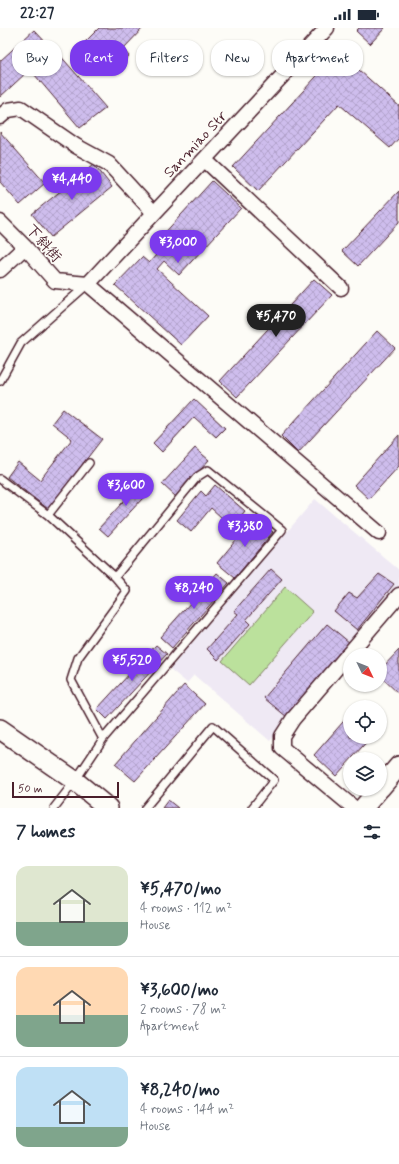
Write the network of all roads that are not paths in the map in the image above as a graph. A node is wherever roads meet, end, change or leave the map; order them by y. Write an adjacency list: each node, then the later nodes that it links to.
1 (327, 28): 3 (street, Sanmiao Str)
2 (0, 117): 4 (street)
3 (205, 160): 4 (street, Sanmiao Str); 9 (street)
4 (154, 213): 8 (street, Sanmiao Str)
5 (0, 222): 6 (street, 下斜街)
6 (25, 247): 7 (street); 8 (street, 下斜街)
7 (0, 270)
8 (88, 284): 10 (lane); 14 (street)
9 (341, 288)
10 (0, 381)
11 (89, 463): 13 (lane)
12 (0, 479): 13 (lane)
13 (48, 515): 15 (lane)
14 (379, 533)
15 (114, 577): 18 (lane); 18 (lane)
16 (399, 595): 27 (street)
17 (0, 729): 20 (street)
18 (103, 739): 20 (lane)
19 (399, 766): 21 (street)
20 (75, 781): 23 (lane); 24 (street)
21 (387, 781)
22 (374, 796): 28 (street)
23 (54, 808)
24 (108, 808)
25 (145, 808): 26 (lane)
26 (252, 808)
27 (354, 808)
28 (363, 808)

